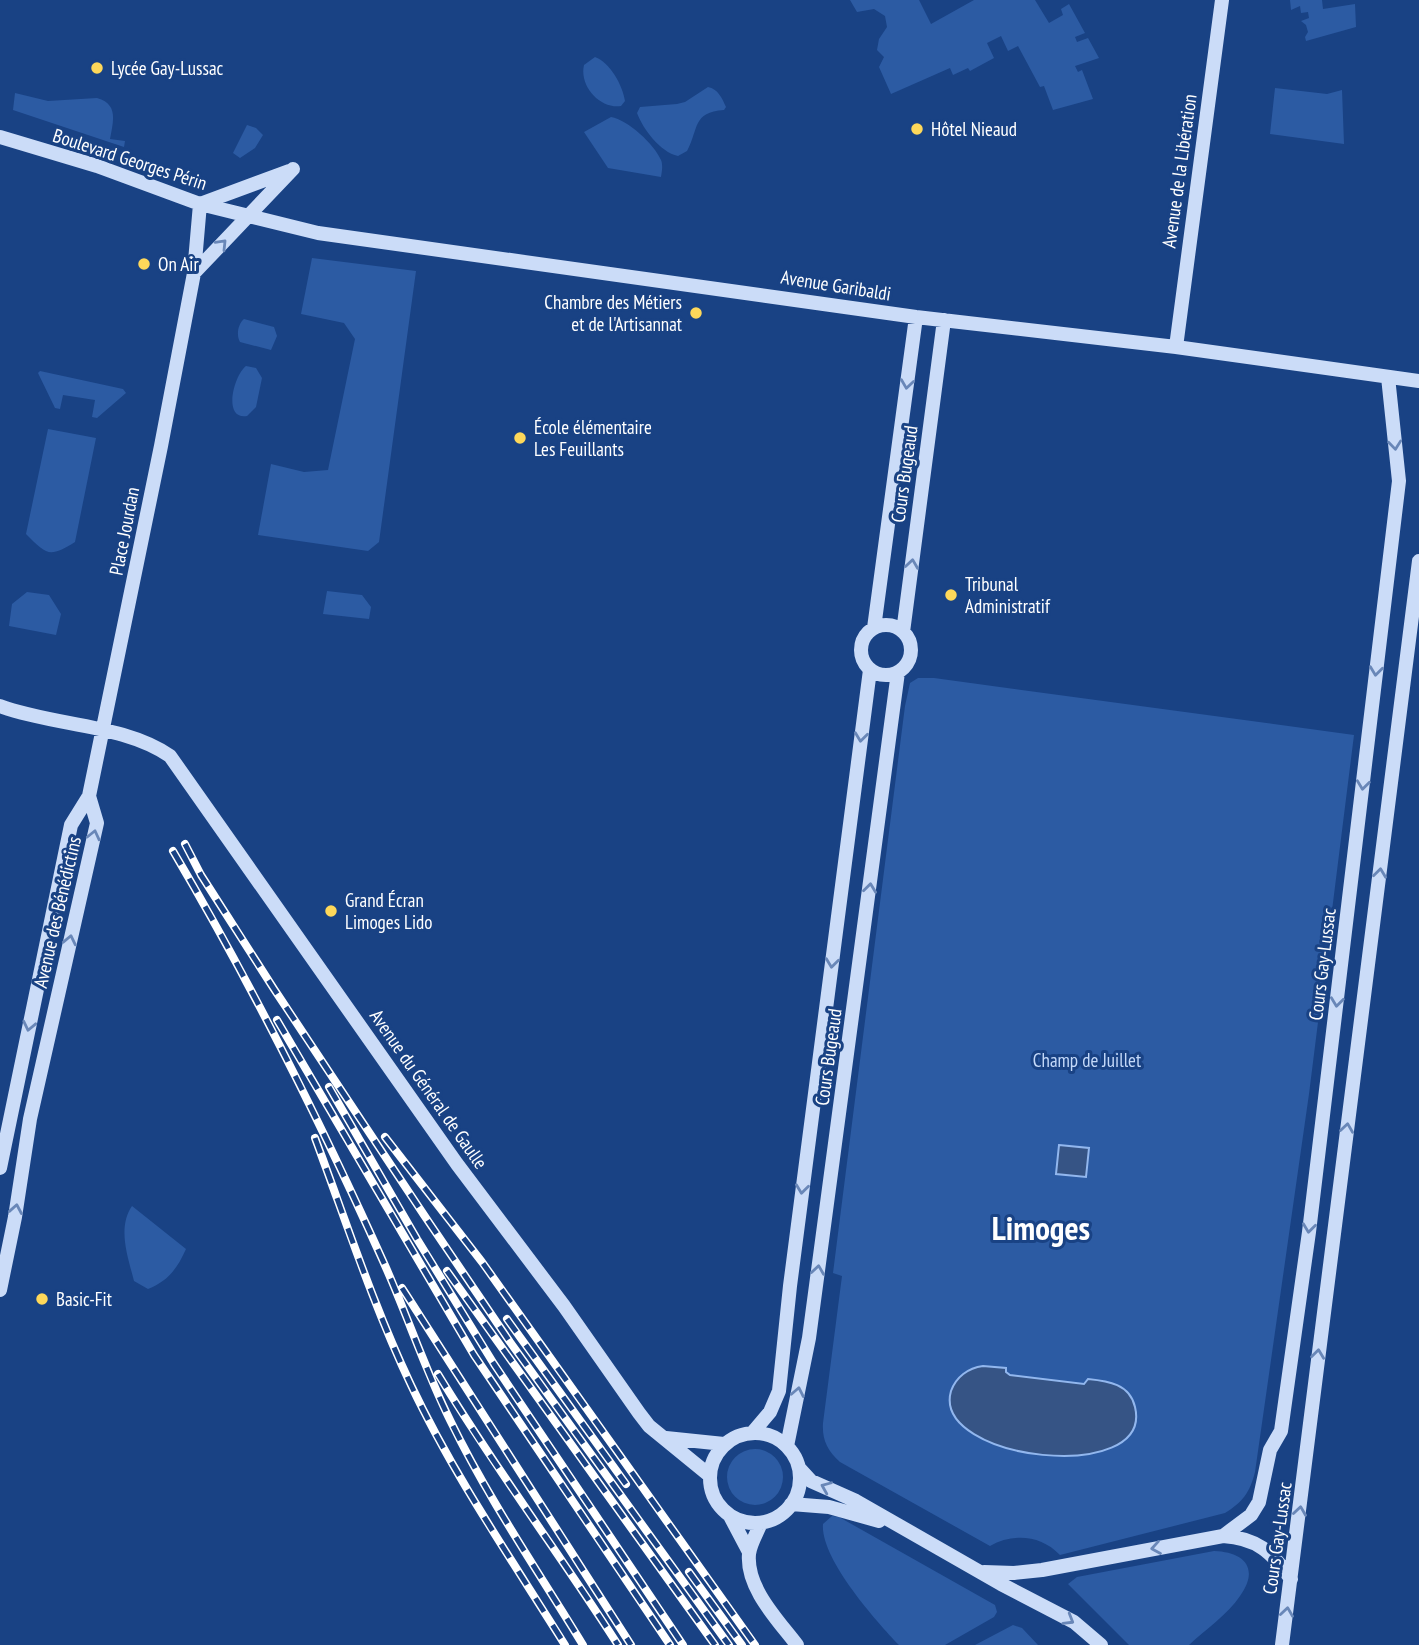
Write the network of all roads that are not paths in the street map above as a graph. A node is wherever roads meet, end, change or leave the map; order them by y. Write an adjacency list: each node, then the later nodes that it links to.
1 (1222, 0): 8 (street, Avenue de la Libération)
2 (0, 138): 3 (street, Boulevard Georges Périn)
3 (200, 204): 4 (street, Boulevard Georges Périn); 4 (street); 5 (street, Place Jourdan)
4 (249, 215): 5 (street, one-way to 4); 6 (street, Avenue Garibaldi)
5 (194, 273): 17 (street, Place Jourdan)
6 (916, 317): 7 (street, Avenue Garibaldi); 12 (street, Cours Bugeaud, one-way to 12)
7 (944, 320): 8 (street, Avenue Garibaldi); 13 (street, Cours Bugeaud, one-way to 7)
8 (1176, 347): 9 (street, Avenue Garibaldi)
9 (1388, 377): 10 (street, Avenue Garibaldi); 31 (street, Cours Gay-Lussac, one-way to 31)
10 (1419, 381)
11 (1419, 561): 34 (street, Cours Gay-Lussac, one-way to 11)
12 (874, 628): 13 (street); 14 (street)
13 (903, 632): 15 (street)
14 (870, 670): 15 (street); 21 (street, Cours Bugeaud, one-way to 21)
15 (898, 672): 24 (street, Cours Bugeaud, one-way to 15)
16 (0, 706): 17 (street)
17 (101, 731): 18 (street, Place Jourdan); 22 (street, Avenue du Général de Gaulle)
18 (89, 796): 19 (street, Avenue des Bénédictins, one-way to 19); 20 (street, Avenue des Bénédictins, one-way to 18)
19 (0, 1168)
20 (0, 1290)
21 (753, 1432): 23 (street); 24 (street)
22 (665, 1437): 23 (street); 26 (street, Avenue du Général de Gaulle)
23 (724, 1444): 26 (street)
24 (788, 1446): 25 (street)
25 (800, 1469): 27 (street); 30 (street, one-way to 25)
26 (709, 1475): 28 (street)
27 (791, 1504): 29 (street); 30 (street)
28 (730, 1517): 29 (street); 32 (street)
29 (761, 1523): 32 (street)
30 (897, 1526): 33 (street)
31 (1223, 1536): 33 (street, one-way to 33); 34 (street)
32 (749, 1552): 35 (street)
33 (978, 1571): 36 (street, one-way to 36)
34 (1291, 1579): 37 (street, Cours Gay-Lussac, one-way to 34)
35 (797, 1645)
36 (1101, 1645)
37 (1282, 1645)

